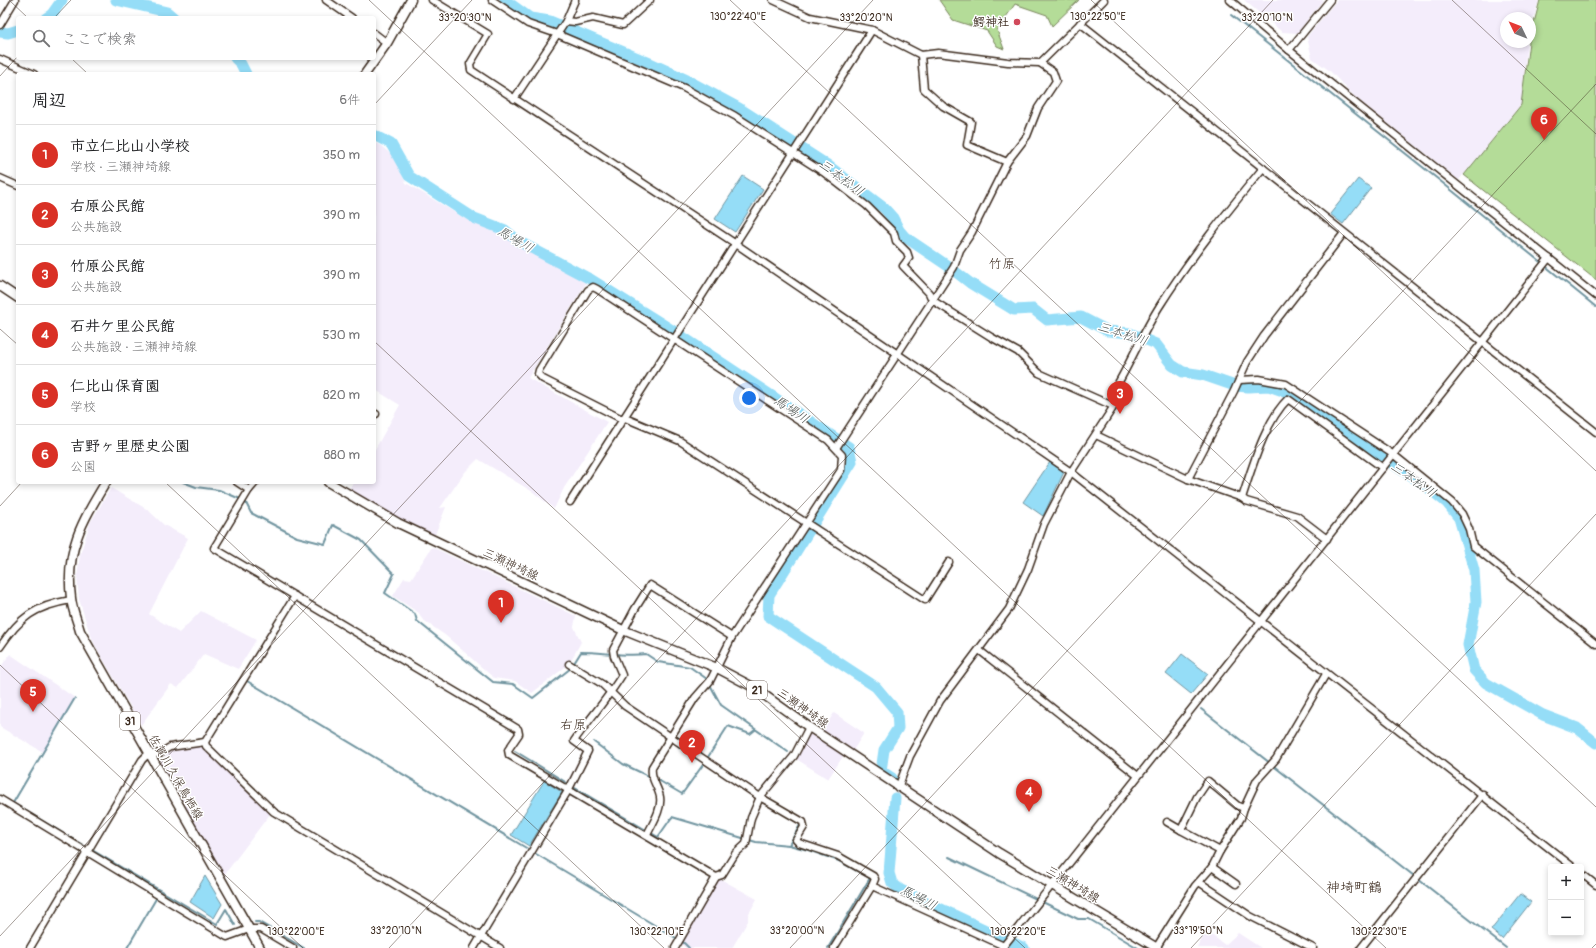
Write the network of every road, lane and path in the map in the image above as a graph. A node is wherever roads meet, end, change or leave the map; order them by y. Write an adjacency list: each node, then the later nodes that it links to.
1 (15, 0): 15 (street)
2 (326, 0): 12 (street)
3 (411, 0): 19 (main road)
4 (432, 0): 28 (street)
5 (492, 0): 18 (street)
6 (575, 0): 13 (street)
7 (650, 0): 13 (street)
8 (772, 0): 16 (street)
9 (1104, 0): 14 (street)
10 (1230, 0): 20 (street)
11 (1330, 0): 20 (street)
12 (349, 16)
13 (566, 21): 18 (street)
14 (1080, 23): 25 (street); 31 (street)
15 (0, 25)
16 (872, 30): 21 (street); 29 (street)
17 (376, 34): 19 (street)
18 (557, 34): 28 (street); 29 (street)
19 (387, 42): 22 (main road)
20 (1290, 50): 36 (street)
21 (921, 55): 25 (street); 30 (street)
22 (376, 58)
23 (0, 59): 26 (street)
24 (375, 60): 27 (main road)
25 (1040, 63): 30 (street)
26 (29, 72)
27 (366, 72)
28 (514, 98): 35 (street)
29 (794, 153): 35 (street); 40 (street)
30 (1007, 162): 40 (street)
31 (1263, 168): 34 (street); 45 (street)
32 (0, 178): 33 (street)
33 (16, 185)
34 (1344, 233): 42 (street); 44 (street)
35 (736, 244): 41 (street); 43 (street)
36 (1549, 258): 38 (street); 42 (street)
37 (0, 286): 39 (main road)
38 (1596, 296)
39 (16, 297)
40 (932, 300): 43 (street); 45 (street)
41 (675, 339): 46 (street); 46 (street); 49 (street)
42 (1482, 343): 47 (street); 50 (street)
43 (897, 355): 49 (street); 52 (street)
44 (1240, 380): 50 (street); 53 (street)
45 (1113, 406): 48 (street)
46 (625, 418): 60 (street); 61 (street)
47 (1596, 432)
48 (1096, 435): 52 (street); 53 (street)
49 (836, 448): 61 (street)
50 (1394, 455): 51 (street); 69 (street)
51 (1384, 468): 59 (street); 62 (street)
52 (1071, 472): 66 (street); 71 (street)
53 (1188, 478): 59 (street)
54 (105, 484): 65 (main road, 佐賀川久保鳥栖線 / 31)
55 (240, 484): 58 (street)
56 (254, 484): 58 (street)
57 (331, 484): 67 (main road, 三瀬神埼線 / 21)
58 (249, 490): 64 (street)
59 (1242, 498): 62 (street)
60 (570, 502)
61 (806, 523): 63 (street); 68 (street)
62 (1327, 539): 66 (street)
63 (949, 562)
64 (295, 596): 78 (street); 82 (street)
65 (71, 600): 70 (street); 79 (main road, 佐賀川久保鳥栖線 / 31)
66 (1263, 621): 74 (street); 80 (street)
67 (623, 630): 68 (street); 73 (main road, 三瀬神埼線 / 21); 75 (street)
68 (732, 637): 73 (street)
69 (1596, 644)
70 (0, 647)
71 (979, 650): 80 (street); 81 (street)
72 (569, 664): 75 (street)
73 (717, 668): 76 (main road, 三瀬神埼線 / 21); 77 (street)
74 (1326, 674): 83 (street); 86 (street)
75 (611, 693): 77 (street); 82 (street)
76 (809, 728): 81 (main road, 三瀬神埼線 / 21); 84 (street)
77 (671, 737): 84 (street); 89 (street)
78 (206, 742): 79 (street); 102 (street)
79 (149, 755): 91 (street); 101 (main road, 佐賀川久保鳥栖線 / 31)
80 (1138, 776): 100 (street)
81 (898, 788): 100 (main road, 三瀬神埼線 / 21)
82 (569, 789): 89 (street); 102 (street)
83 (1483, 794): 92 (street); 113 (street)
84 (760, 797): 95 (street); 99 (street)
85 (0, 800): 91 (street)
86 (1244, 808): 88 (street); 90 (street)
87 (1167, 822): 88 (street)
88 (1181, 830): 90 (street)
89 (647, 836): 95 (street)
90 (1220, 851): 93 (street)
91 (88, 852): 101 (street); 104 (street)
92 (1569, 864)
93 (1212, 867): 96 (street); 97 (street)
94 (1584, 875): 98 (street)
95 (716, 878): 109 (street)
96 (1199, 882): 111 (street); 112 (street)
97 (1236, 884)
98 (1596, 885)
99 (872, 886): 103 (street); 110 (street)
100 (1052, 886): 103 (street); 111 (main road, 三瀬神埼線 / 21)
101 (249, 929): 105 (main road, 佐賀川久保鳥栖線 / 31); 106 (street)
102 (481, 937): 107 (street); 108 (street)
103 (1003, 947)
104 (30, 948)
105 (260, 948)
106 (293, 948)
107 (474, 948)
108 (500, 948)
109 (675, 948)
110 (834, 948)
111 (1157, 948)
112 (1313, 948)
113 (1361, 948)

